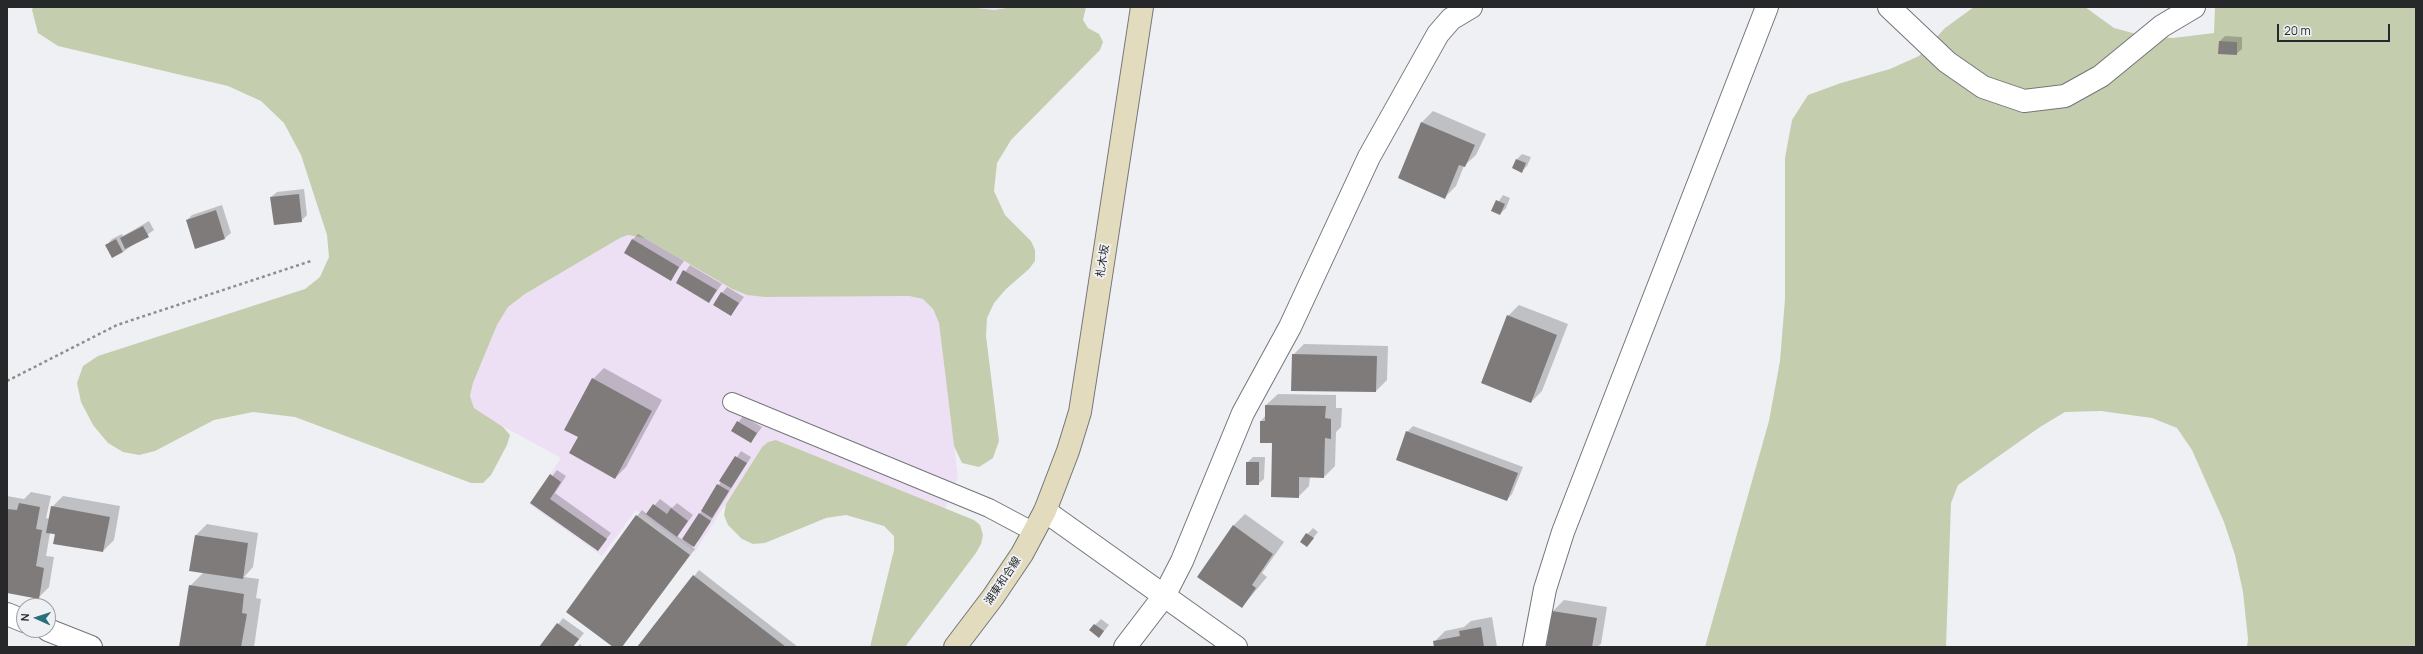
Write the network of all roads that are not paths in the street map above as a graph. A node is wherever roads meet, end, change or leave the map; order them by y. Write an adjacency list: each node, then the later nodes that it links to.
1 (1142, 7): 7 (main road, 札木坂)
2 (1470, 7): 9 (street)
3 (1767, 7): 15 (street)
4 (1889, 7): 5 (street)
5 (2194, 7)
6 (732, 402): 8 (lane)
7 (1045, 511): 8 (main road, 湖東和合線); 9 (street)
8 (1034, 532): 12 (main road, 湖東和合線)
9 (1164, 596): 13 (street); 14 (street)
10 (56, 633): 11 (street)
11 (91, 647)
12 (955, 647)
13 (1124, 647)
14 (1236, 647)
15 (1534, 647)

